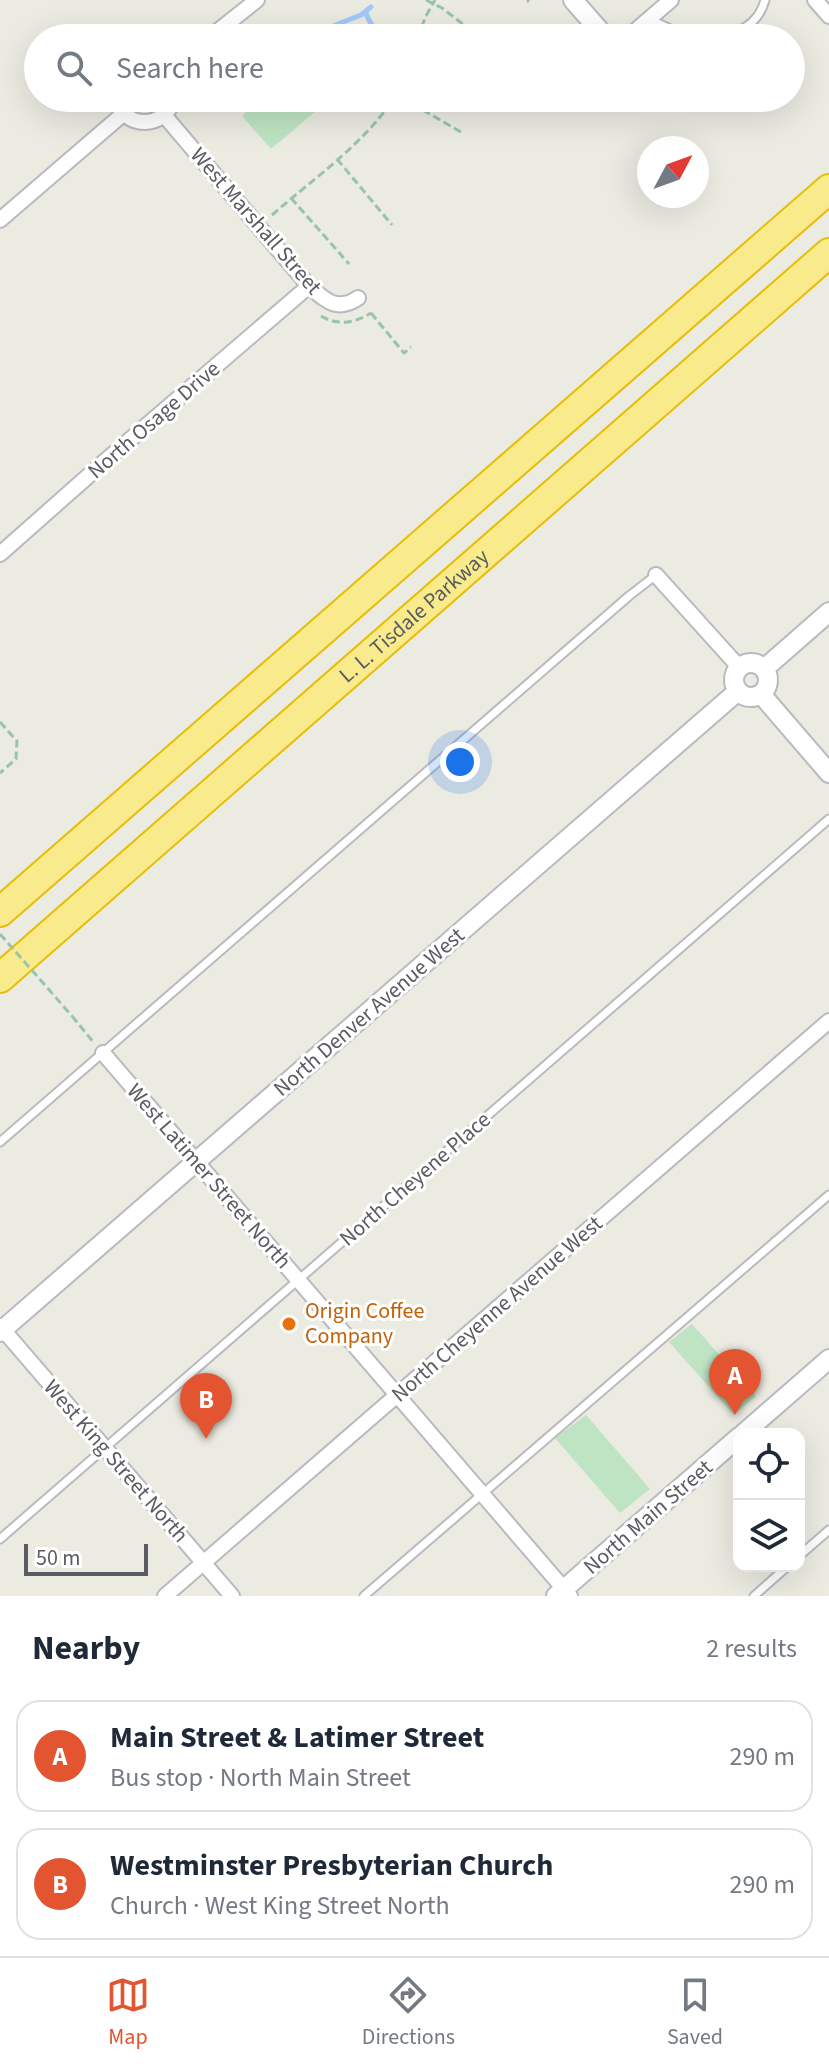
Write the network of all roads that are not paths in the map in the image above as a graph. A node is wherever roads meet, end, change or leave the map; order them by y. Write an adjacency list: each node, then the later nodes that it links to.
1 (257, 0): 8 (street)
2 (573, 0): 9 (street)
3 (671, 0): 7 (street)
4 (765, 0): 12 (lane)
5 (815, 0): 6 (street)
6 (829, 16)
7 (649, 19): 10 (street); 11 (lane)
8 (227, 24)
9 (595, 24)
10 (643, 24)
11 (660, 24)
12 (751, 24)
13 (166, 112): 15 (street)
14 (123, 114): 15 (street); 17 (street)
15 (164, 115): 19 (street, West Marshall Street)
16 (829, 189): 30 (highway)
17 (0, 220)
18 (829, 253): 31 (highway, L. L. Tisdale Parkway)
19 (309, 286): 20 (street, West Marshall Street); 21 (street, North Osage Drive)
20 (358, 298)
21 (0, 554)
22 (656, 575): 24 (street); 33 (lane)
23 (829, 612): 25 (street)
24 (739, 667): 25 (street); 26 (street)
25 (764, 669): 27 (street)
26 (738, 691): 27 (street); 35 (street, North Denver Avenue West)
27 (761, 694): 28 (street)
28 (829, 773)
29 (829, 819): 37 (lane, North Cheyene Place)
30 (0, 912)
31 (0, 978)
32 (829, 1021): 40 (street, North Cheyenne Avenue West)
33 (99, 1048): 34 (lane); 35 (street, West Latimer Street North)
34 (0, 1142)
35 (197, 1162): 37 (street, West Latimer Street North); 38 (street, North Denver Avenue West)
36 (829, 1195): 44 (lane)
37 (299, 1280): 40 (street, West Latimer Street North); 43 (lane, North Cheyene Place)
38 (1, 1329): 43 (street, West King Street North)
39 (829, 1359): 41 (street, North Main Street)
40 (398, 1395): 44 (street, West Latimer Street North); 48 (street, North Cheyenne Avenue West)
41 (750, 1428)
42 (733, 1443): 50 (street, North Main Street)
43 (105, 1449): 46 (lane, North Cheyene Place); 48 (street, West King Street North)
44 (483, 1495): 50 (street, West Latimer Street North); 53 (lane)
45 (829, 1530): 47 (lane)
46 (0, 1539)
47 (805, 1551)
48 (203, 1563): 51 (street, North Cheyenne Avenue West); 52 (street, West King Street North)
49 (781, 1572): 54 (lane)
50 (563, 1594)
51 (165, 1596)
52 (232, 1596)
53 (364, 1596)
54 (754, 1596)

